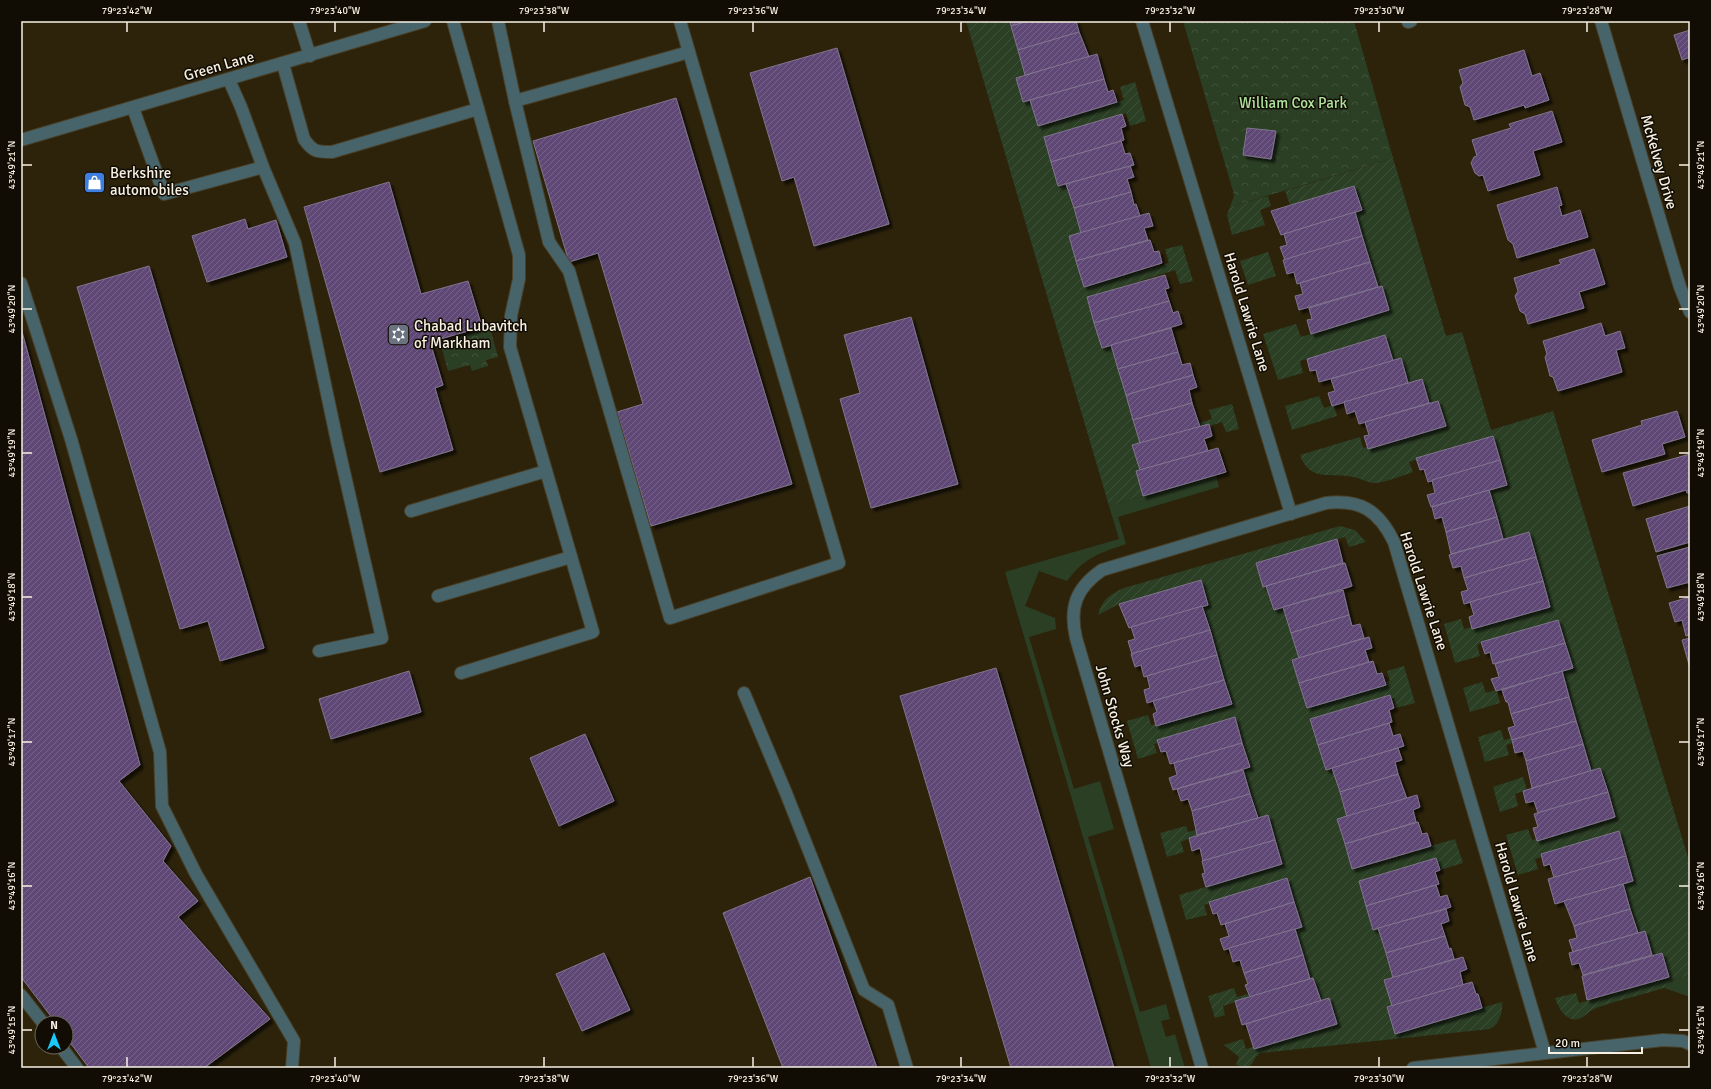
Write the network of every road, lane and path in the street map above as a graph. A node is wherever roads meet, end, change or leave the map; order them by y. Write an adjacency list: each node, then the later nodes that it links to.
1 (299, 21): 9 (street)
2 (425, 21): 9 (street, Green Lane)
3 (453, 21): 14 (street)
4 (498, 21): 12 (street)
5 (680, 21): 8 (street)
6 (1142, 21): 21 (street, Harold Lawrie Lane)
7 (1601, 21): 18 (street, McKelvey Drive)
8 (689, 52): 12 (street); 12 (street)
9 (310, 56): 10 (street, Green Lane)
10 (283, 64): 11 (street, Green Lane); 14 (street)
11 (229, 80): 13 (street, Green Lane); 16 (street)
12 (515, 101)
13 (133, 108): 15 (street, Green Lane); 16 (street)
14 (478, 109): 19 (street)
15 (21, 140)
16 (263, 167): 24 (street)
17 (21, 283): 33 (street)
18 (1690, 312)
19 (546, 471): 20 (street); 22 (street)
20 (411, 511)
21 (1291, 514): 30 (street, Harold Lawrie Lane); 35 (street, John Stocks Way)
22 (571, 557): 23 (street); 25 (street)
23 (438, 596)
24 (319, 651)
25 (461, 673)
26 (744, 693): 34 (street)
27 (21, 995): 28 (street)
28 (36, 1015)
29 (1690, 1044): 30 (street)
30 (1545, 1053): 36 (street)
31 (67, 1055): 32 (street)
32 (77, 1068)
33 (292, 1068)
34 (907, 1068)
35 (1202, 1068)
36 (1413, 1068)

